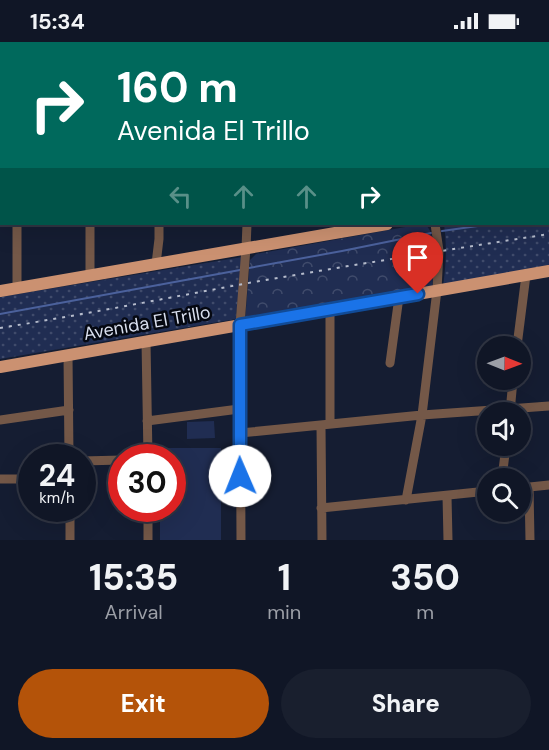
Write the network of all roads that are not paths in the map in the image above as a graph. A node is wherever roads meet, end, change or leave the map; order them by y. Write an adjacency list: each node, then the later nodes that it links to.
1 (17, 225): 12 (street)
2 (90, 225): 10 (street)
3 (159, 225): 8 (street)
4 (247, 225): 7 (street)
5 (381, 225): 7 (main road)
6 (435, 225): 13 (street)
7 (246, 249): 8 (main road); 17 (street)
8 (156, 264): 10 (main road)
9 (549, 271): 11 (main road, Avenida El Trillo)
10 (90, 275): 12 (main road)
11 (526, 275): 13 (main road, Avenida El Trillo); 18 (street)
12 (17, 288): 14 (main road)
13 (437, 290): 15 (main road, Avenida El Trillo); 28 (street)
14 (0, 291)
15 (399, 297): 16 (main road, Avenida El Trillo); 21 (street)
16 (330, 309): 17 (main road, Avenida El Trillo); 31 (street)
17 (240, 325): 19 (main road, Avenida El Trillo); 25 (street)
18 (518, 336)
19 (146, 341): 20 (main road, Avenida El Trillo); 30 (street)
20 (68, 355): 22 (main road, Avenida El Trillo); 26 (street)
21 (390, 363)
22 (0, 367)
23 (549, 406): 24 (street)
24 (531, 408)
25 (239, 409): 30 (street); 32 (street)
26 (69, 410): 29 (street); 33 (street)
27 (477, 412): 28 (street)
28 (422, 415): 31 (street); 41 (street)
29 (0, 420)
30 (147, 421): 34 (street)
31 (326, 424): 32 (street); 42 (street)
32 (240, 433): 48 (street)
33 (69, 444)
34 (148, 444)
35 (0, 479): 36 (street)
36 (18, 479)
37 (549, 485): 38 (street)
38 (531, 487)
39 (477, 492): 40 (street)
40 (447, 496): 41 (street); 50 (street)
41 (406, 500): 42 (street)
42 (321, 508): 49 (street)
43 (70, 522): 46 (street)
44 (148, 522): 47 (street)
45 (528, 522): 51 (street)
46 (70, 540)
47 (148, 540)
48 (241, 540)
49 (322, 540)
50 (448, 540)
51 (530, 540)

